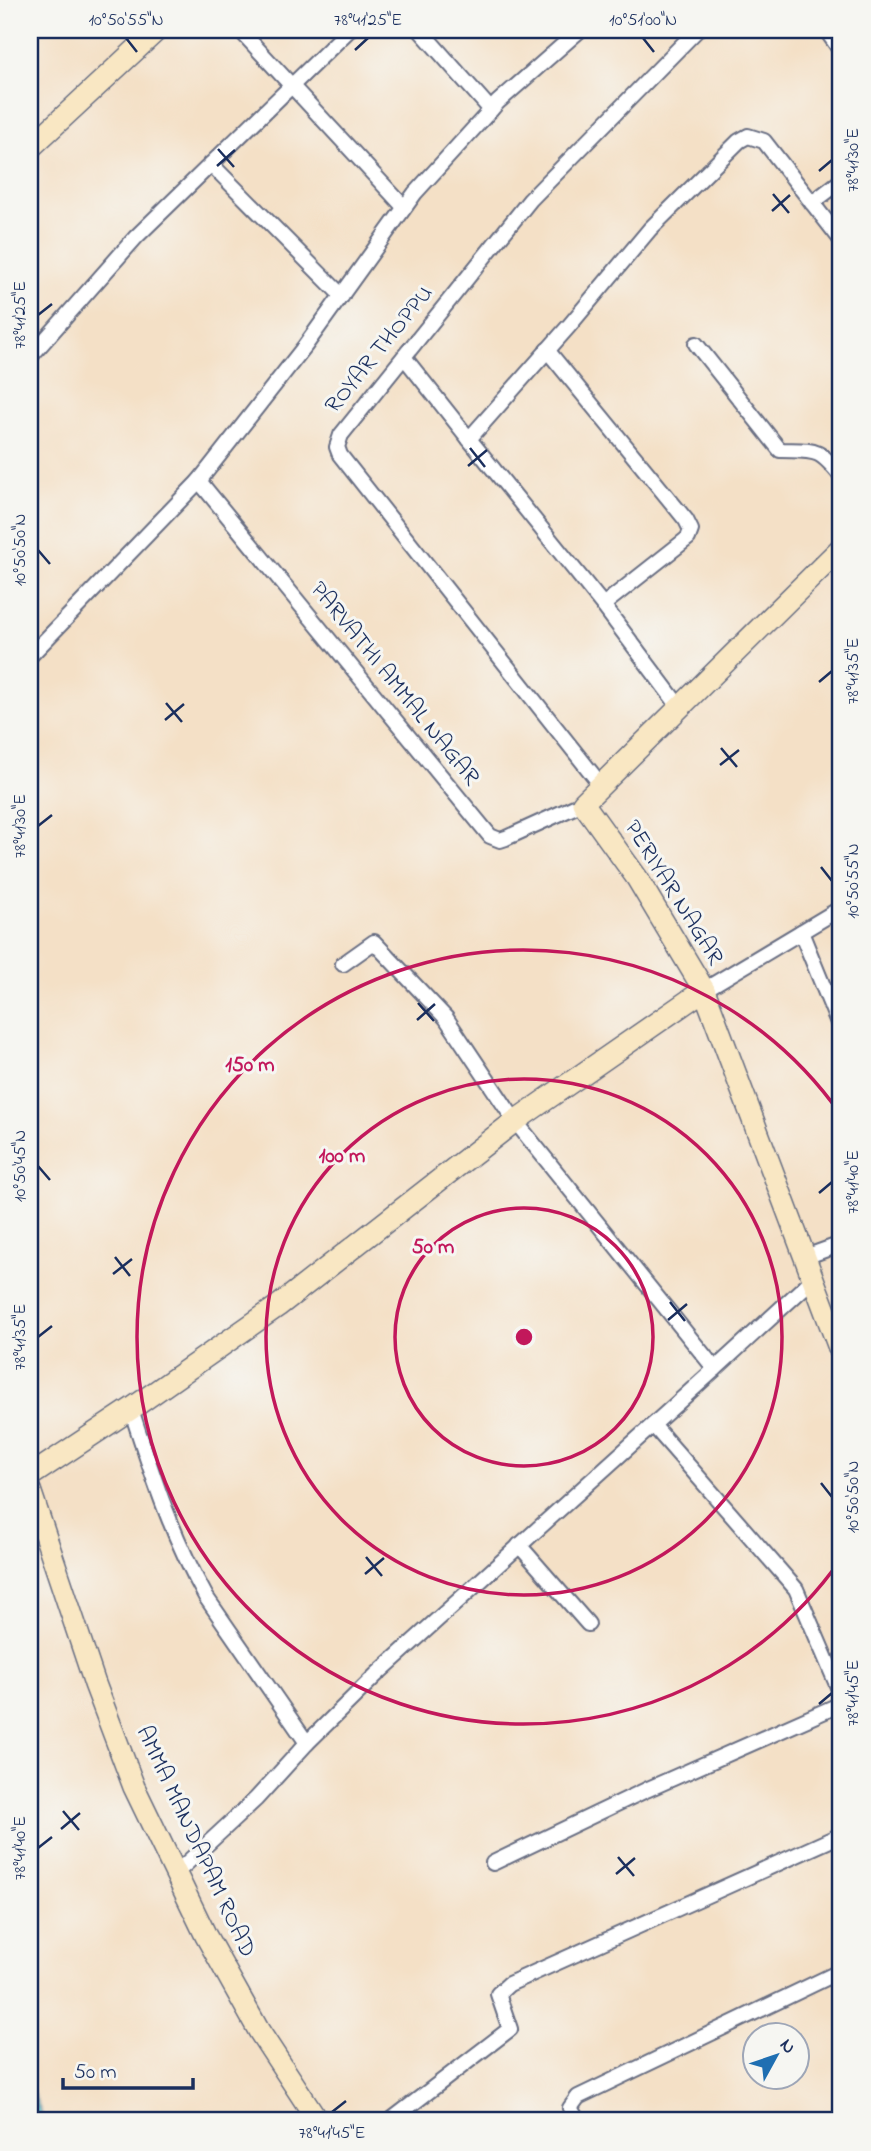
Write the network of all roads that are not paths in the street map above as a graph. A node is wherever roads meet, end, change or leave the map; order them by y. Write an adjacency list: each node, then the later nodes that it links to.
1 (157, 30): 11 (street)
2 (240, 30): 9 (street)
3 (349, 30): 9 (street)
4 (420, 30): 10 (street)
5 (580, 30): 10 (street)
6 (697, 30): 21 (street, ROYAR THOPPU)
7 (826, 30): 8 (street)
8 (841, 51)
9 (292, 85): 12 (street); 15 (street)
10 (491, 110): 15 (street)
11 (30, 148)
12 (211, 164): 17 (street); 20 (street)
13 (841, 181): 14 (street)
14 (812, 203): 16 (street); 19 (street)
15 (404, 207): 17 (street)
16 (841, 240)
17 (342, 296): 24 (street)
18 (696, 344): 23 (street)
19 (547, 351): 22 (street); 26 (street)
20 (30, 357)
21 (404, 357): 22 (street); 29 (street, ROYAR THOPPU)
22 (469, 439): 26 (street)
23 (841, 476)
24 (199, 481): 27 (street); 30 (street, PARVATHI AMMAL NAGAR)
25 (841, 548): 28 (street)
26 (603, 605): 28 (street)
27 (30, 656)
28 (681, 709): 29 (street)
29 (601, 785): 30 (street)
30 (583, 803): 34 (street, PERIYAR NAGAR)
31 (841, 908): 32 (street)
32 (801, 932): 34 (street); 35 (street)
33 (343, 964): 36 (street)
34 (704, 990): 36 (street); 38 (street, PERIYAR NAGAR)
35 (841, 1030)
36 (515, 1121): 41 (street); 42 (street)
37 (841, 1244): 38 (street)
38 (805, 1257): 39 (street, PERIYAR NAGAR)
39 (813, 1279): 40 (street, PERIYAR NAGAR); 41 (street)
40 (841, 1353)
41 (715, 1369): 43 (street)
42 (131, 1409): 44 (street); 50 (street)
43 (653, 1425): 46 (street); 48 (street)
44 (30, 1476)
45 (30, 1490): 53 (street, AMMA MANDAPAM ROAD)
46 (519, 1545): 47 (street); 50 (street)
47 (588, 1624)
48 (841, 1694)
49 (841, 1704): 52 (street)
50 (307, 1743): 53 (street)
51 (841, 1835): 56 (street)
52 (493, 1863)
53 (176, 1873): 55 (street, AMMA MANDAPAM ROAD)
54 (841, 1971): 57 (street)
55 (318, 2121)
56 (390, 2121)
57 (578, 2121)

